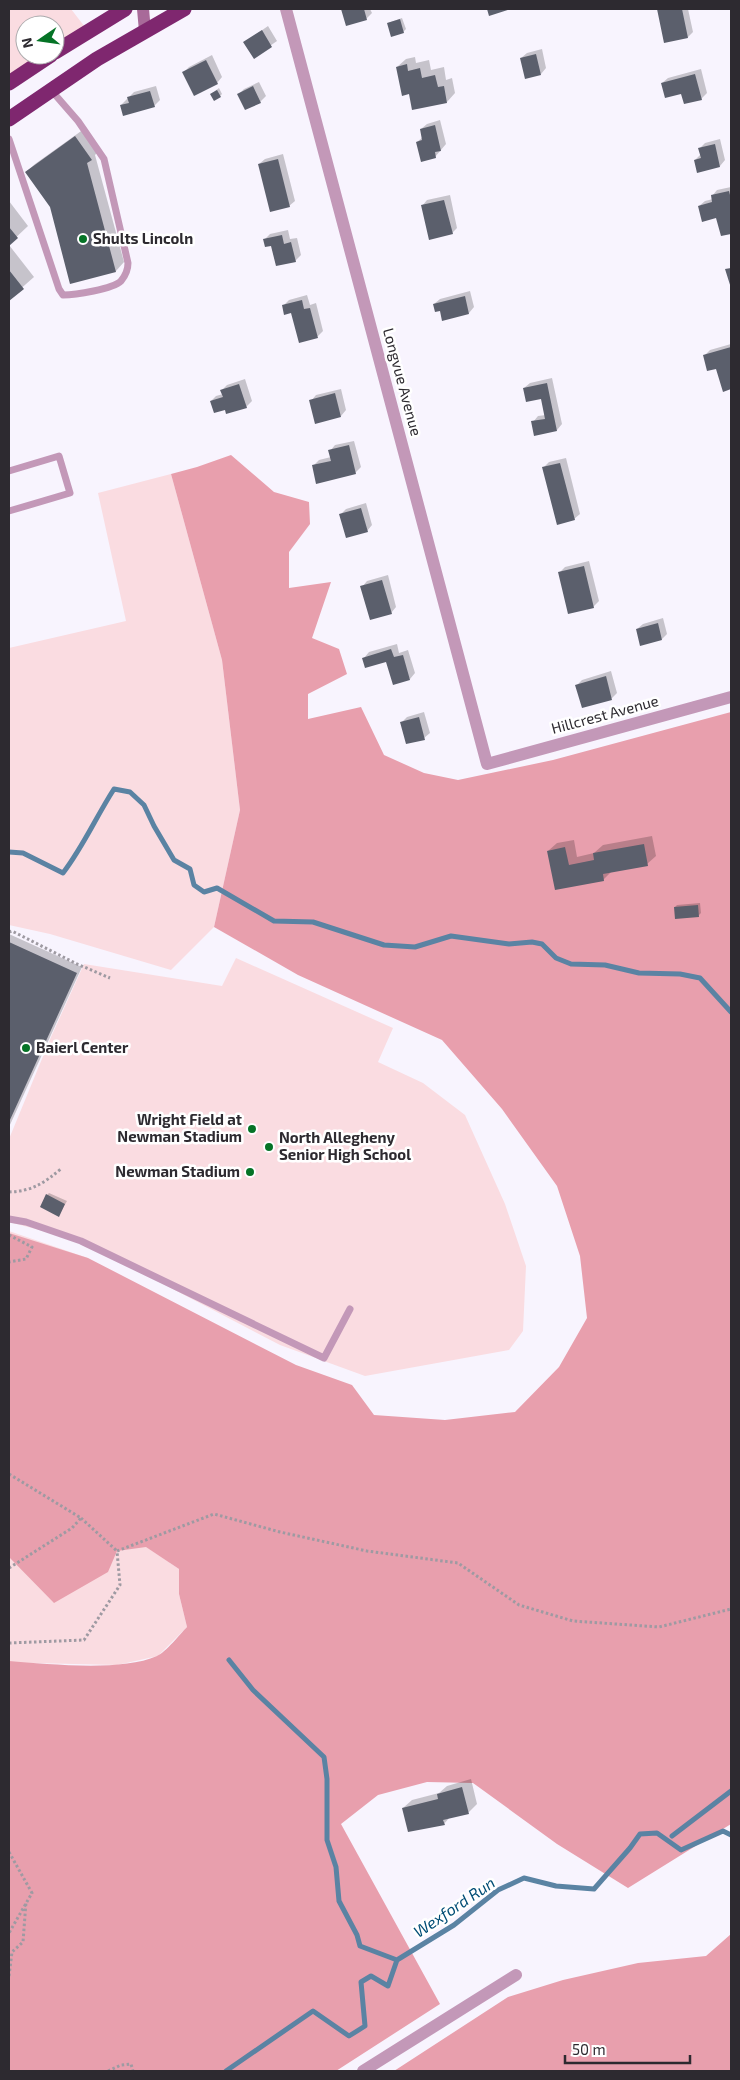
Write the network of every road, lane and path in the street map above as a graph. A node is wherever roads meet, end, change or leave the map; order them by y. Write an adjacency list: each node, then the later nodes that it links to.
1 (125, 9): 6 (highway)
2 (143, 9): 5 (street)
3 (184, 9): 5 (highway)
4 (286, 9): 15 (street, Longvue Avenue)
5 (144, 30): 9 (highway)
6 (65, 46)
7 (35, 65): 8 (highway)
8 (9, 83)
9 (51, 89): 10 (highway); 11 (lane)
10 (9, 118)
11 (9, 139)
12 (9, 471): 13 (lane)
13 (9, 511)
14 (731, 697): 15 (street, Hillcrest Avenue)
15 (487, 764)
16 (9, 932): 17 (path)
17 (110, 978)
18 (62, 1168): 19 (path)
19 (9, 1192)
20 (9, 1219): 23 (lane)
21 (9, 1235): 22 (path)
22 (9, 1262)
23 (350, 1309)
24 (9, 1474): 25 (path)
25 (82, 1518): 26 (path); 27 (path)
26 (117, 1551): 28 (path); 29 (path)
27 (9, 1568)
28 (731, 1609)
29 (9, 1643)
30 (9, 1852): 31 (path)
31 (26, 1902): 32 (path); 34 (path)
32 (9, 1933)
33 (516, 1975): 37 (street)
34 (9, 1976)
35 (108, 2071): 36 (path)
36 (133, 2071)
37 (363, 2071)

